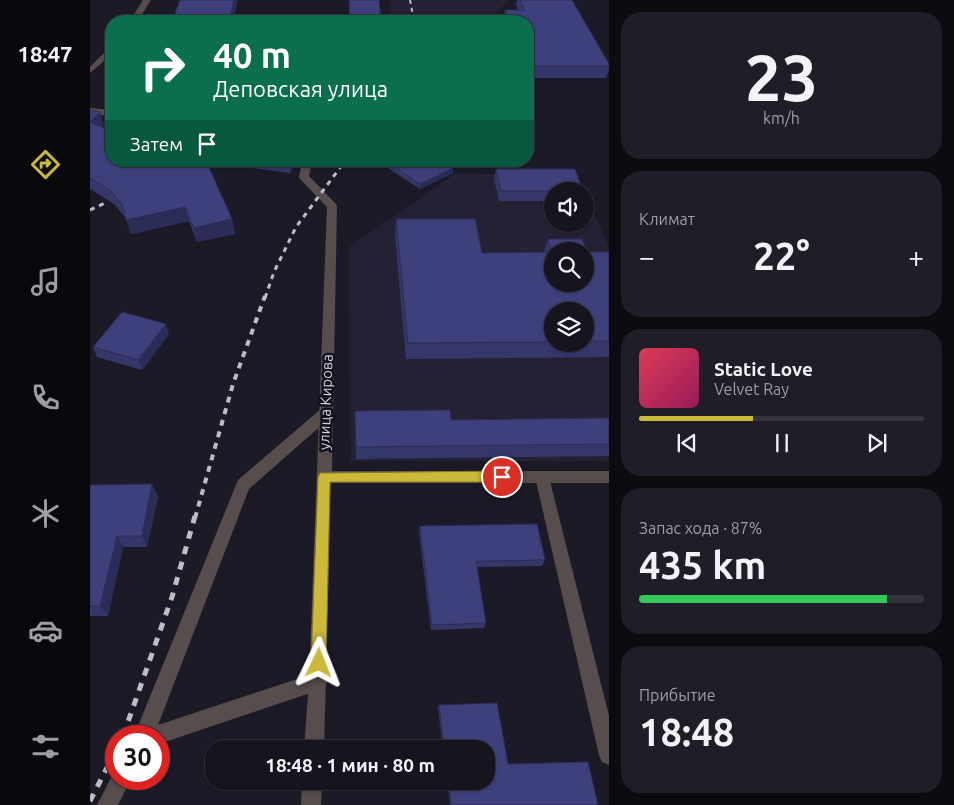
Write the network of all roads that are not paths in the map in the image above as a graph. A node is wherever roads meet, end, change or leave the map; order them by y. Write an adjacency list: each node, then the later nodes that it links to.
1 (147, 0): 2 (street)
2 (138, 15)
3 (105, 57): 4 (street)
4 (90, 71)
5 (90, 111): 6 (street)
6 (105, 113)
7 (306, 167): 8 (street, улица Кирова)
8 (326, 412): 10 (street, улица Кирова); 13 (street)
9 (609, 476): 11 (street)
10 (324, 477): 11 (street); 12 (street, улица Кирова)
11 (542, 477): 16 (street)
12 (318, 681): 14 (street); 15 (street, улица Кирова)
13 (148, 725)
14 (170, 731)
15 (315, 740)
16 (609, 755)
17 (115, 790): 19 (lane)
18 (312, 790): 20 (street)
19 (107, 805)
20 (311, 805)

